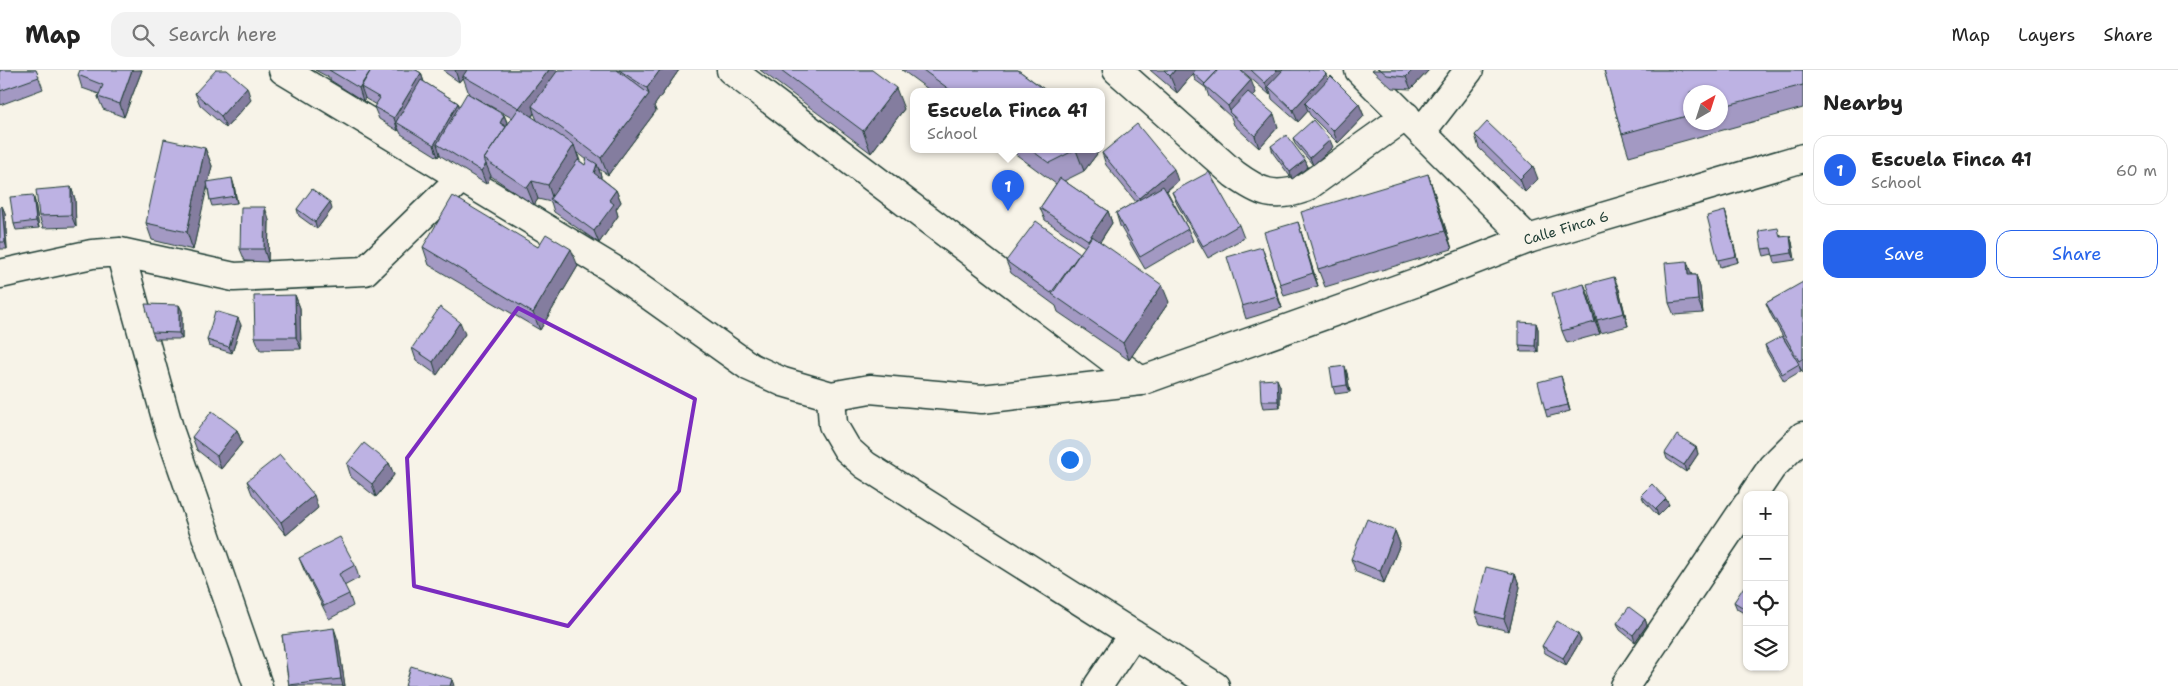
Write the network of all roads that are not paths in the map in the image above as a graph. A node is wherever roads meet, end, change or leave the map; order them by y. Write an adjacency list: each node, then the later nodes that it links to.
1 (283, 70): 8 (street)
2 (731, 70): 12 (street)
3 (1117, 70): 6 (street)
4 (1359, 70): 6 (street, Calle Finca 6)
5 (1469, 70): 6 (street)
6 (1414, 123): 9 (street, Calle Finca 6)
7 (1803, 158): 9 (street, Calle Finca 6)
8 (461, 178): 10 (street); 13 (street)
9 (1528, 239): 12 (street)
10 (120, 252): 11 (street); 18 (street)
11 (0, 274)
12 (1141, 381): 13 (street)
13 (831, 396): 17 (street)
14 (1803, 436): 15 (street)
15 (1756, 491)
16 (1743, 511): 21 (street)
17 (1133, 634): 19 (street); 20 (street)
18 (258, 686)
19 (1098, 686)
20 (1215, 686)
21 (1625, 686)

